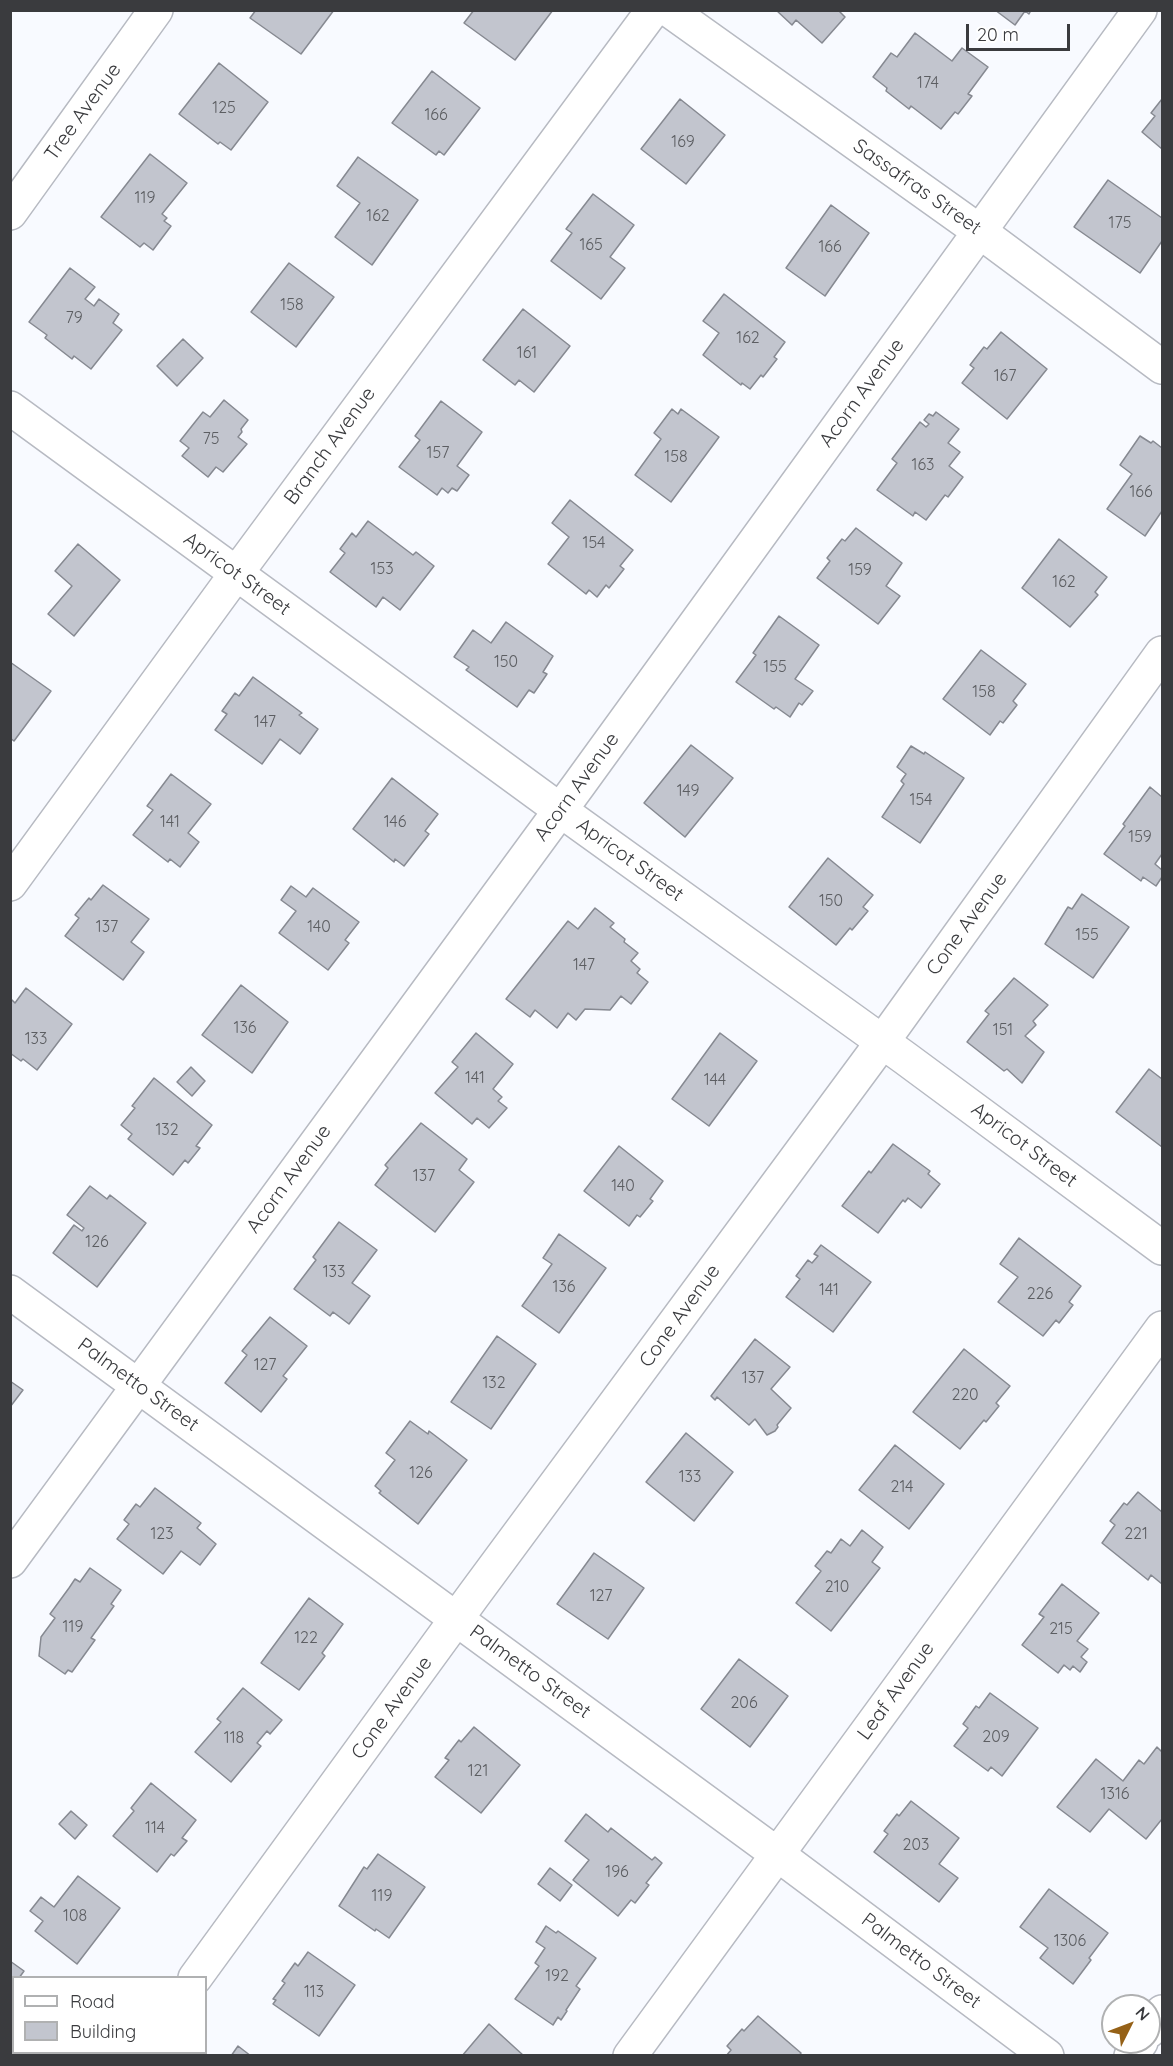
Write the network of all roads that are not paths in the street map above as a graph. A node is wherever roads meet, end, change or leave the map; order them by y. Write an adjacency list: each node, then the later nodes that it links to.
1 (156, 10): 5 (street, Tree Avenue)
2 (652, 10): 9 (street, Branch Avenue)
3 (669, 10): 6 (street, Sassafras Street)
4 (1140, 10): 6 (street, Acorn Avenue)
5 (10, 213)
6 (979, 231): 7 (street, Sassafras Street); 11 (street, Acorn Avenue)
7 (1162, 367)
8 (10, 408): 9 (street, Apricot Street)
9 (236, 574): 11 (street, Apricot Street); 12 (street, Branch Avenue)
10 (1162, 653): 13 (street, Cone Avenue)
11 (560, 810): 13 (street, Apricot Street); 17 (street, Acorn Avenue)
12 (10, 884)
13 (883, 1041): 14 (street, Apricot Street); 19 (street, Cone Avenue)
14 (1162, 1248)
15 (10, 1292): 17 (street, Palmetto Street)
16 (1162, 1328): 20 (street, Leaf Avenue)
17 (138, 1386): 18 (street, Acorn Avenue); 19 (street, Palmetto Street)
18 (10, 1561)
19 (457, 1619): 20 (street, Palmetto Street); 21 (street, Cone Avenue)
20 (777, 1854): 22 (street, Leaf Avenue); 23 (street, Palmetto Street)
21 (196, 1976)
22 (630, 2055)
23 (1047, 2055)

